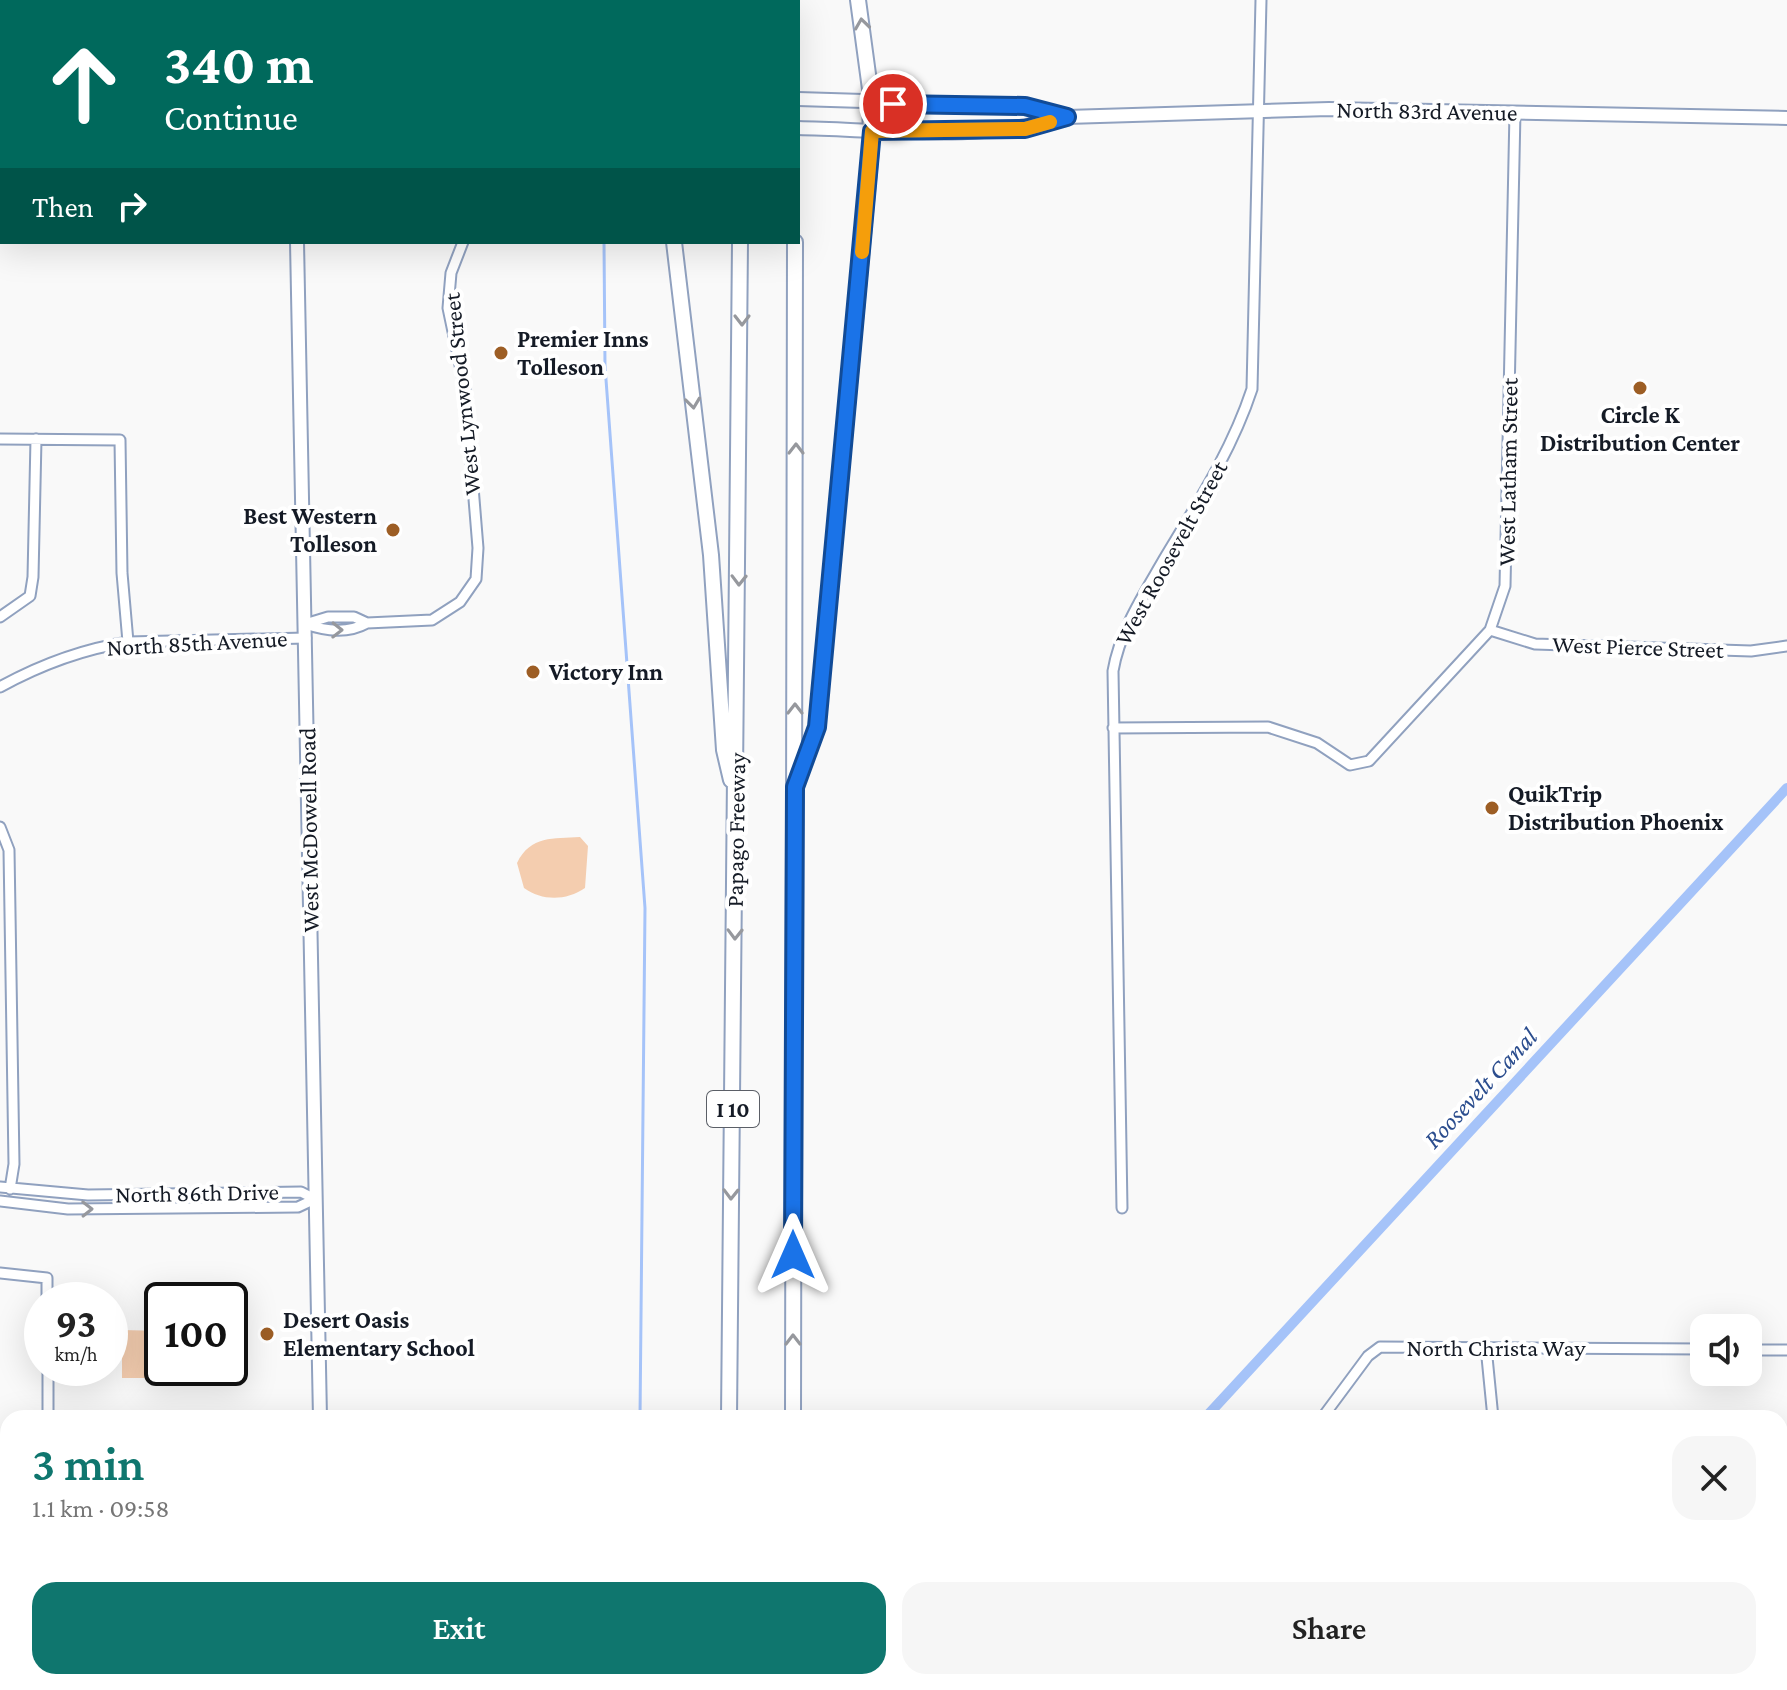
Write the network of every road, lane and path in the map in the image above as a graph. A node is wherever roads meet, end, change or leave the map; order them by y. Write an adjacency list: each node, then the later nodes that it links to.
1 (858, 0): 4 (highway, one-way to 1)
2 (1261, 0): 5 (street, West Roosevelt Street)
3 (800, 99): 4 (main road, North 83rd Avenue)
4 (871, 103): 7 (main road, North 83rd Avenue); 10 (highway)
5 (1258, 111): 6 (main road, North 83rd Avenue); 7 (main road, North 83rd Avenue); 25 (street, West Roosevelt Street)
6 (1515, 112): 8 (main road, North 83rd Avenue); 20 (street, West Latham Street)
7 (1067, 117): 10 (main road, North 83rd Avenue)
8 (1787, 118)
9 (800, 128): 10 (main road, North 83rd Avenue)
10 (872, 131): 26 (highway)
11 (297, 244): 19 (main road, West McDowell Road)
12 (462, 244): 19 (street, West Lynwood Street)
13 (674, 244): 27 (highway, one-way to 27)
14 (740, 244): 27 (highway, Papago Freeway / I 10, one-way to 27)
15 (795, 244): 26 (highway, I 10, one-way to 15)
16 (0, 439): 17 (street)
17 (36, 439): 18 (street); 22 (street)
18 (0, 617)
19 (305, 624): 21 (main road, West McDowell Road)
20 (1490, 630): 23 (street, West Pierce Street); 25 (street, West Latham Street)
21 (306, 638): 22 (street, North 85th Avenue); 32 (main road, West McDowell Road)
22 (128, 642): 24 (street, North 85th Avenue)
23 (1787, 646)
24 (0, 687)
25 (1113, 728): 35 (street, West Roosevelt Street)
26 (795, 787): 46 (highway, I 10, one-way to 26)
27 (737, 800): 45 (highway, Papago Freeway / I 10, one-way to 45)
28 (0, 827): 29 (street)
29 (5, 923): 30 (street)
30 (5, 1188): 31 (street, North 86th Drive)
31 (53, 1194): 32 (street, North 86th Drive); 34 (street)
32 (315, 1199): 34 (street, North 86th Drive, one-way to 32); 44 (main road, West McDowell Road)
33 (0, 1201): 34 (street, North 86th Drive)
34 (52, 1208)
35 (1122, 1208)
36 (0, 1273): 37 (street)
37 (47, 1282)
38 (1486, 1347): 39 (street, North Christa Way); 47 (street, North Christa Way); 48 (street)
39 (1690, 1349)
40 (1762, 1350): 41 (street)
41 (1787, 1350)
42 (48, 1386): 43 (street)
43 (48, 1410)
44 (320, 1410)
45 (729, 1410)
46 (793, 1410)
47 (1328, 1410)
48 (1492, 1410)

